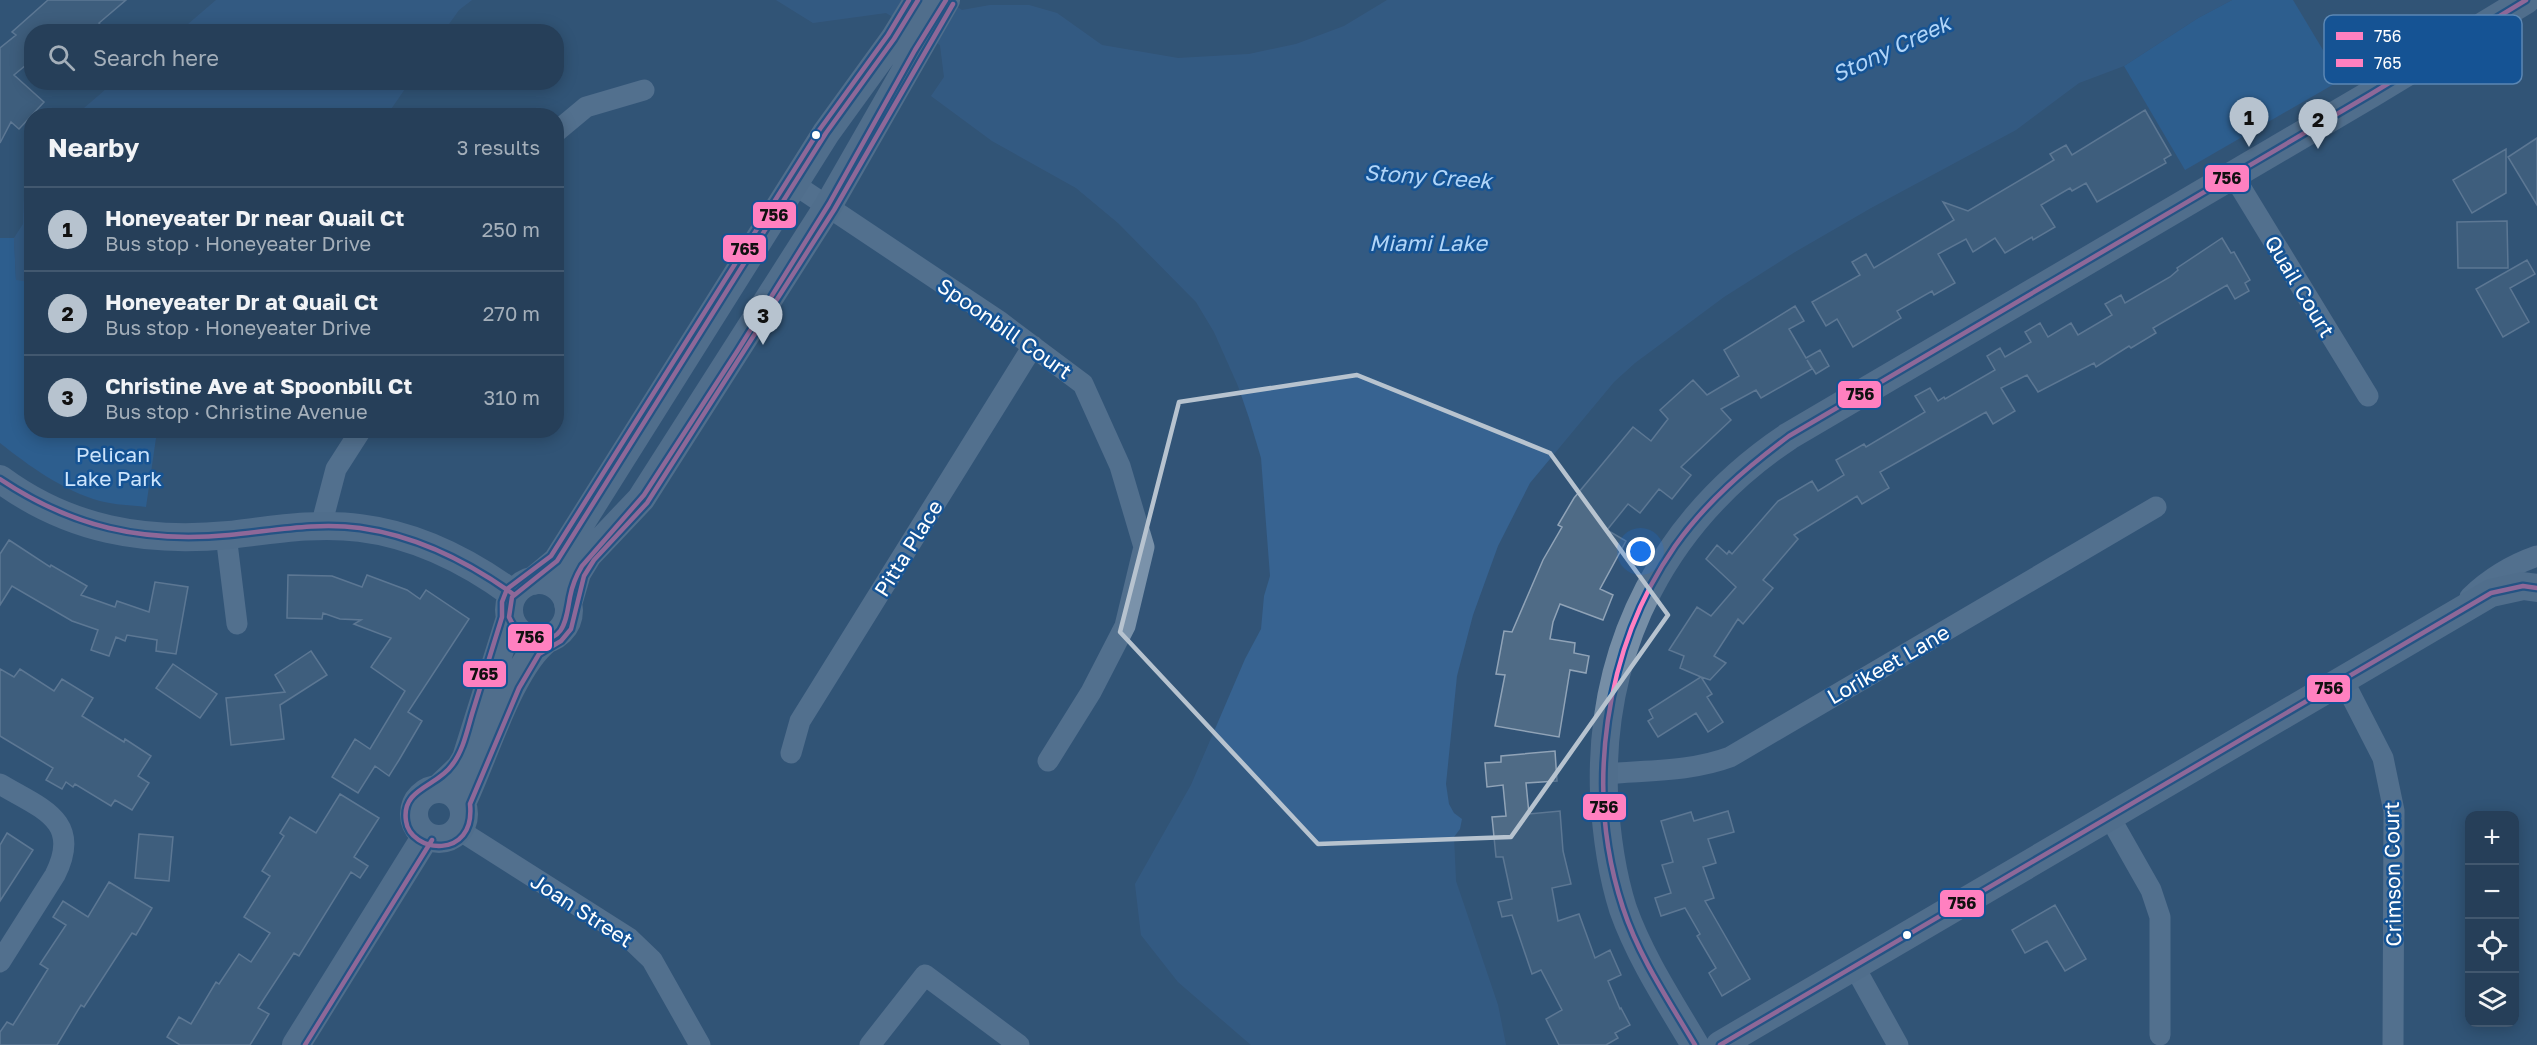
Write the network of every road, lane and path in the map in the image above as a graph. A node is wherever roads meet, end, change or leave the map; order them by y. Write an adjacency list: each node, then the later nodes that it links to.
1 (918, 0): 5 (street)
2 (946, 0): 5 (street)
3 (2526, 0): 4 (street)
4 (2504, 15)
5 (904, 46): 10 (street); 11 (street)
6 (2387, 84): 9 (street)
7 (644, 90): 8 (street)
8 (564, 125)
9 (2233, 175): 13 (street, Quail Court); 29 (street)
10 (794, 184): 11 (street, Spoonbill Court); 21 (street)
11 (828, 206): 12 (street, Spoonbill Court); 22 (street)
12 (1033, 346): 27 (street, Pitta Place); 28 (street, Spoonbill Court)
13 (2368, 396)
14 (357, 438): 17 (street)
15 (1, 482): 18 (street)
16 (2156, 507): 29 (street, Lorikeet Lane)
17 (321, 526): 18 (street); 21 (street)
18 (226, 535): 24 (street)
19 (2537, 556): 23 (street)
20 (2537, 588): 23 (street)
21 (519, 598): 22 (street); 25 (street); 31 (street)
22 (568, 604): 25 (street)
23 (2450, 616): 26 (street)
24 (237, 624)
25 (547, 639): 31 (street)
26 (2342, 678): 32 (street); 44 (street, Crimson Court)
27 (791, 753)
28 (1048, 761)
29 (1604, 774): 41 (street)
30 (0, 784): 34 (street)
31 (453, 807): 33 (street); 33 (street); 38 (street, Joan Street)
32 (2109, 816): 35 (street); 36 (street)
33 (426, 836): 37 (street)
34 (0, 962)
35 (1854, 966): 42 (street); 43 (street)
36 (2160, 1035)
37 (296, 1045)
38 (700, 1045)
39 (870, 1045): 40 (street)
40 (1019, 1045)
41 (1695, 1045)
42 (1720, 1045)
43 (1898, 1045)
44 (2393, 1045)

